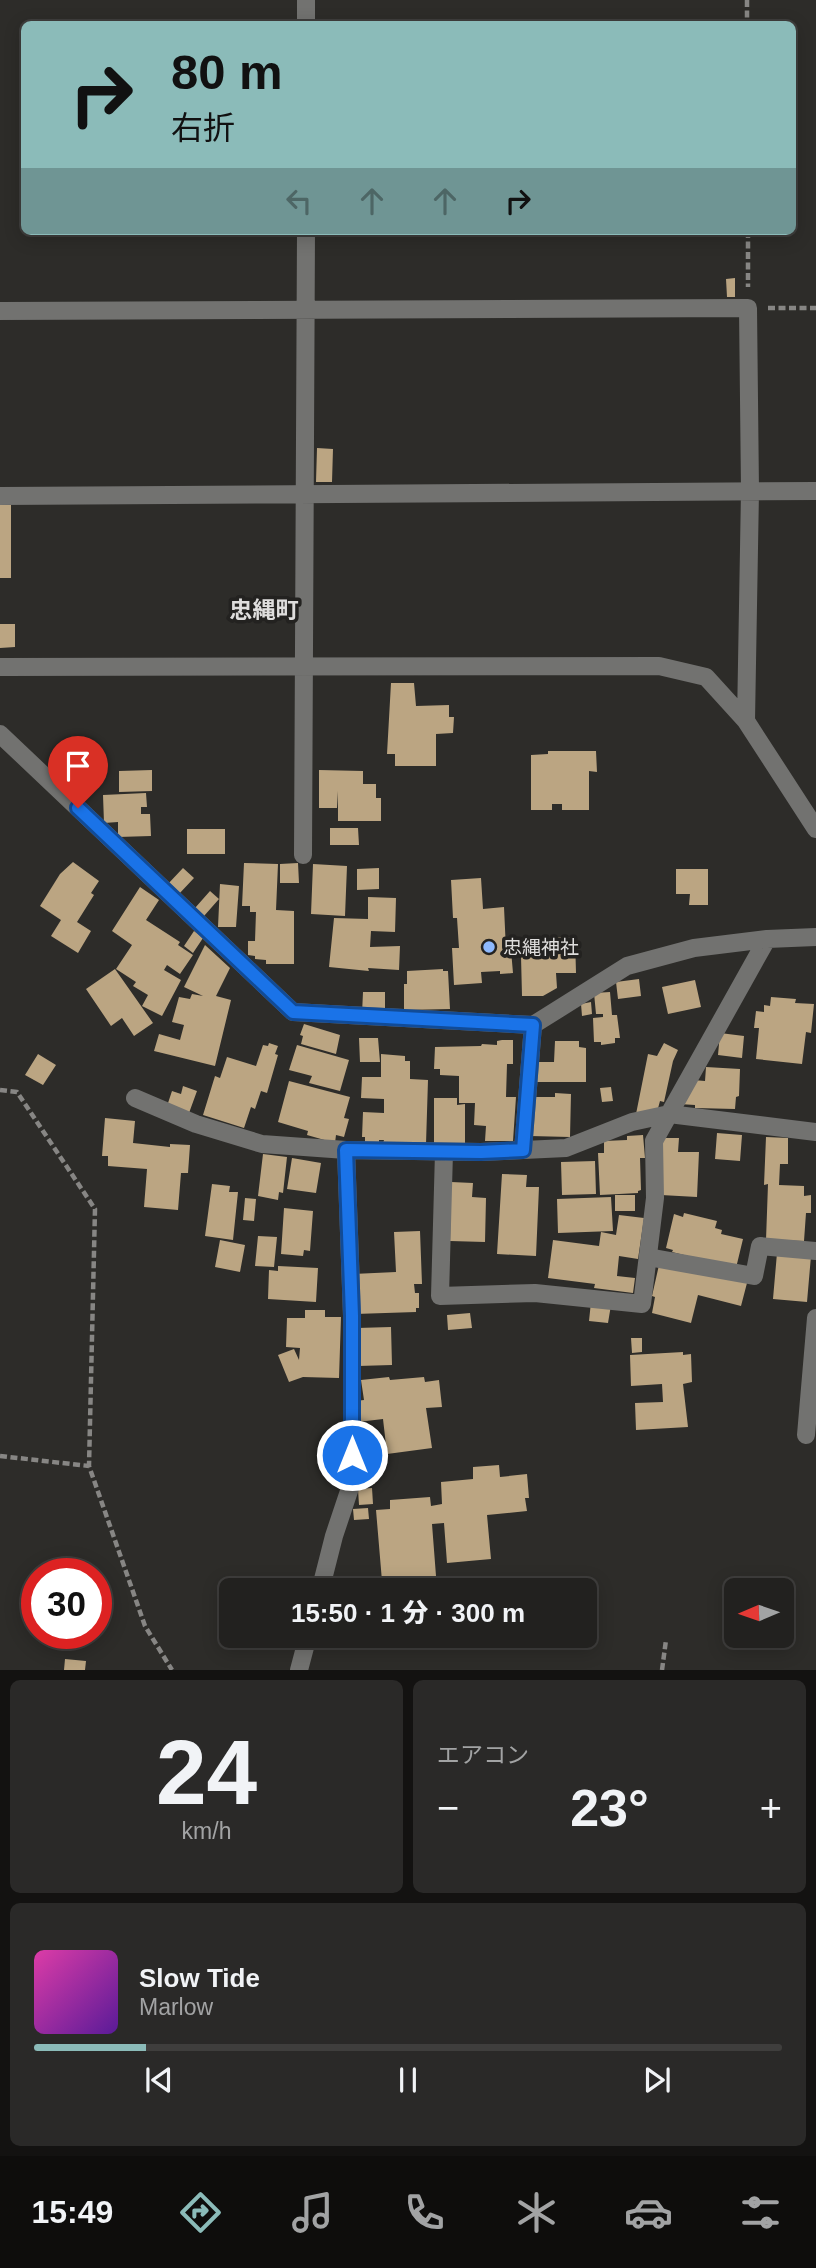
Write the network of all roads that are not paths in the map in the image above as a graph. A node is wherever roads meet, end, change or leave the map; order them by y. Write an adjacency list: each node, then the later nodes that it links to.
1 (306, 0): 2 (street)
2 (306, 21)
3 (306, 235): 4 (street)
4 (306, 309): 5 (street); 6 (street); 8 (street)
5 (0, 311)
6 (750, 491): 7 (street); 8 (street); 12 (street)
7 (816, 491)
8 (306, 494): 9 (street); 11 (street)
9 (0, 496)
10 (0, 667): 11 (street)
11 (306, 667): 12 (street); 15 (street)
12 (746, 720): 14 (street)
13 (0, 734): 18 (street)
14 (816, 830)
15 (303, 855)
16 (816, 937): 17 (street)
17 (767, 939): 18 (street); 20 (street)
18 (533, 1025): 23 (street)
19 (135, 1098): 22 (street)
20 (669, 1114): 21 (street); 23 (street); 26 (street)
21 (816, 1132)
22 (346, 1150): 24 (street); 29 (street)
23 (523, 1150): 24 (street)
24 (444, 1152): 26 (street)
25 (816, 1251): 26 (street)
26 (648, 1257)
27 (816, 1318): 28 (street)
28 (806, 1435)
29 (323, 1578)
30 (305, 1648): 31 (street)
31 (299, 1670)

